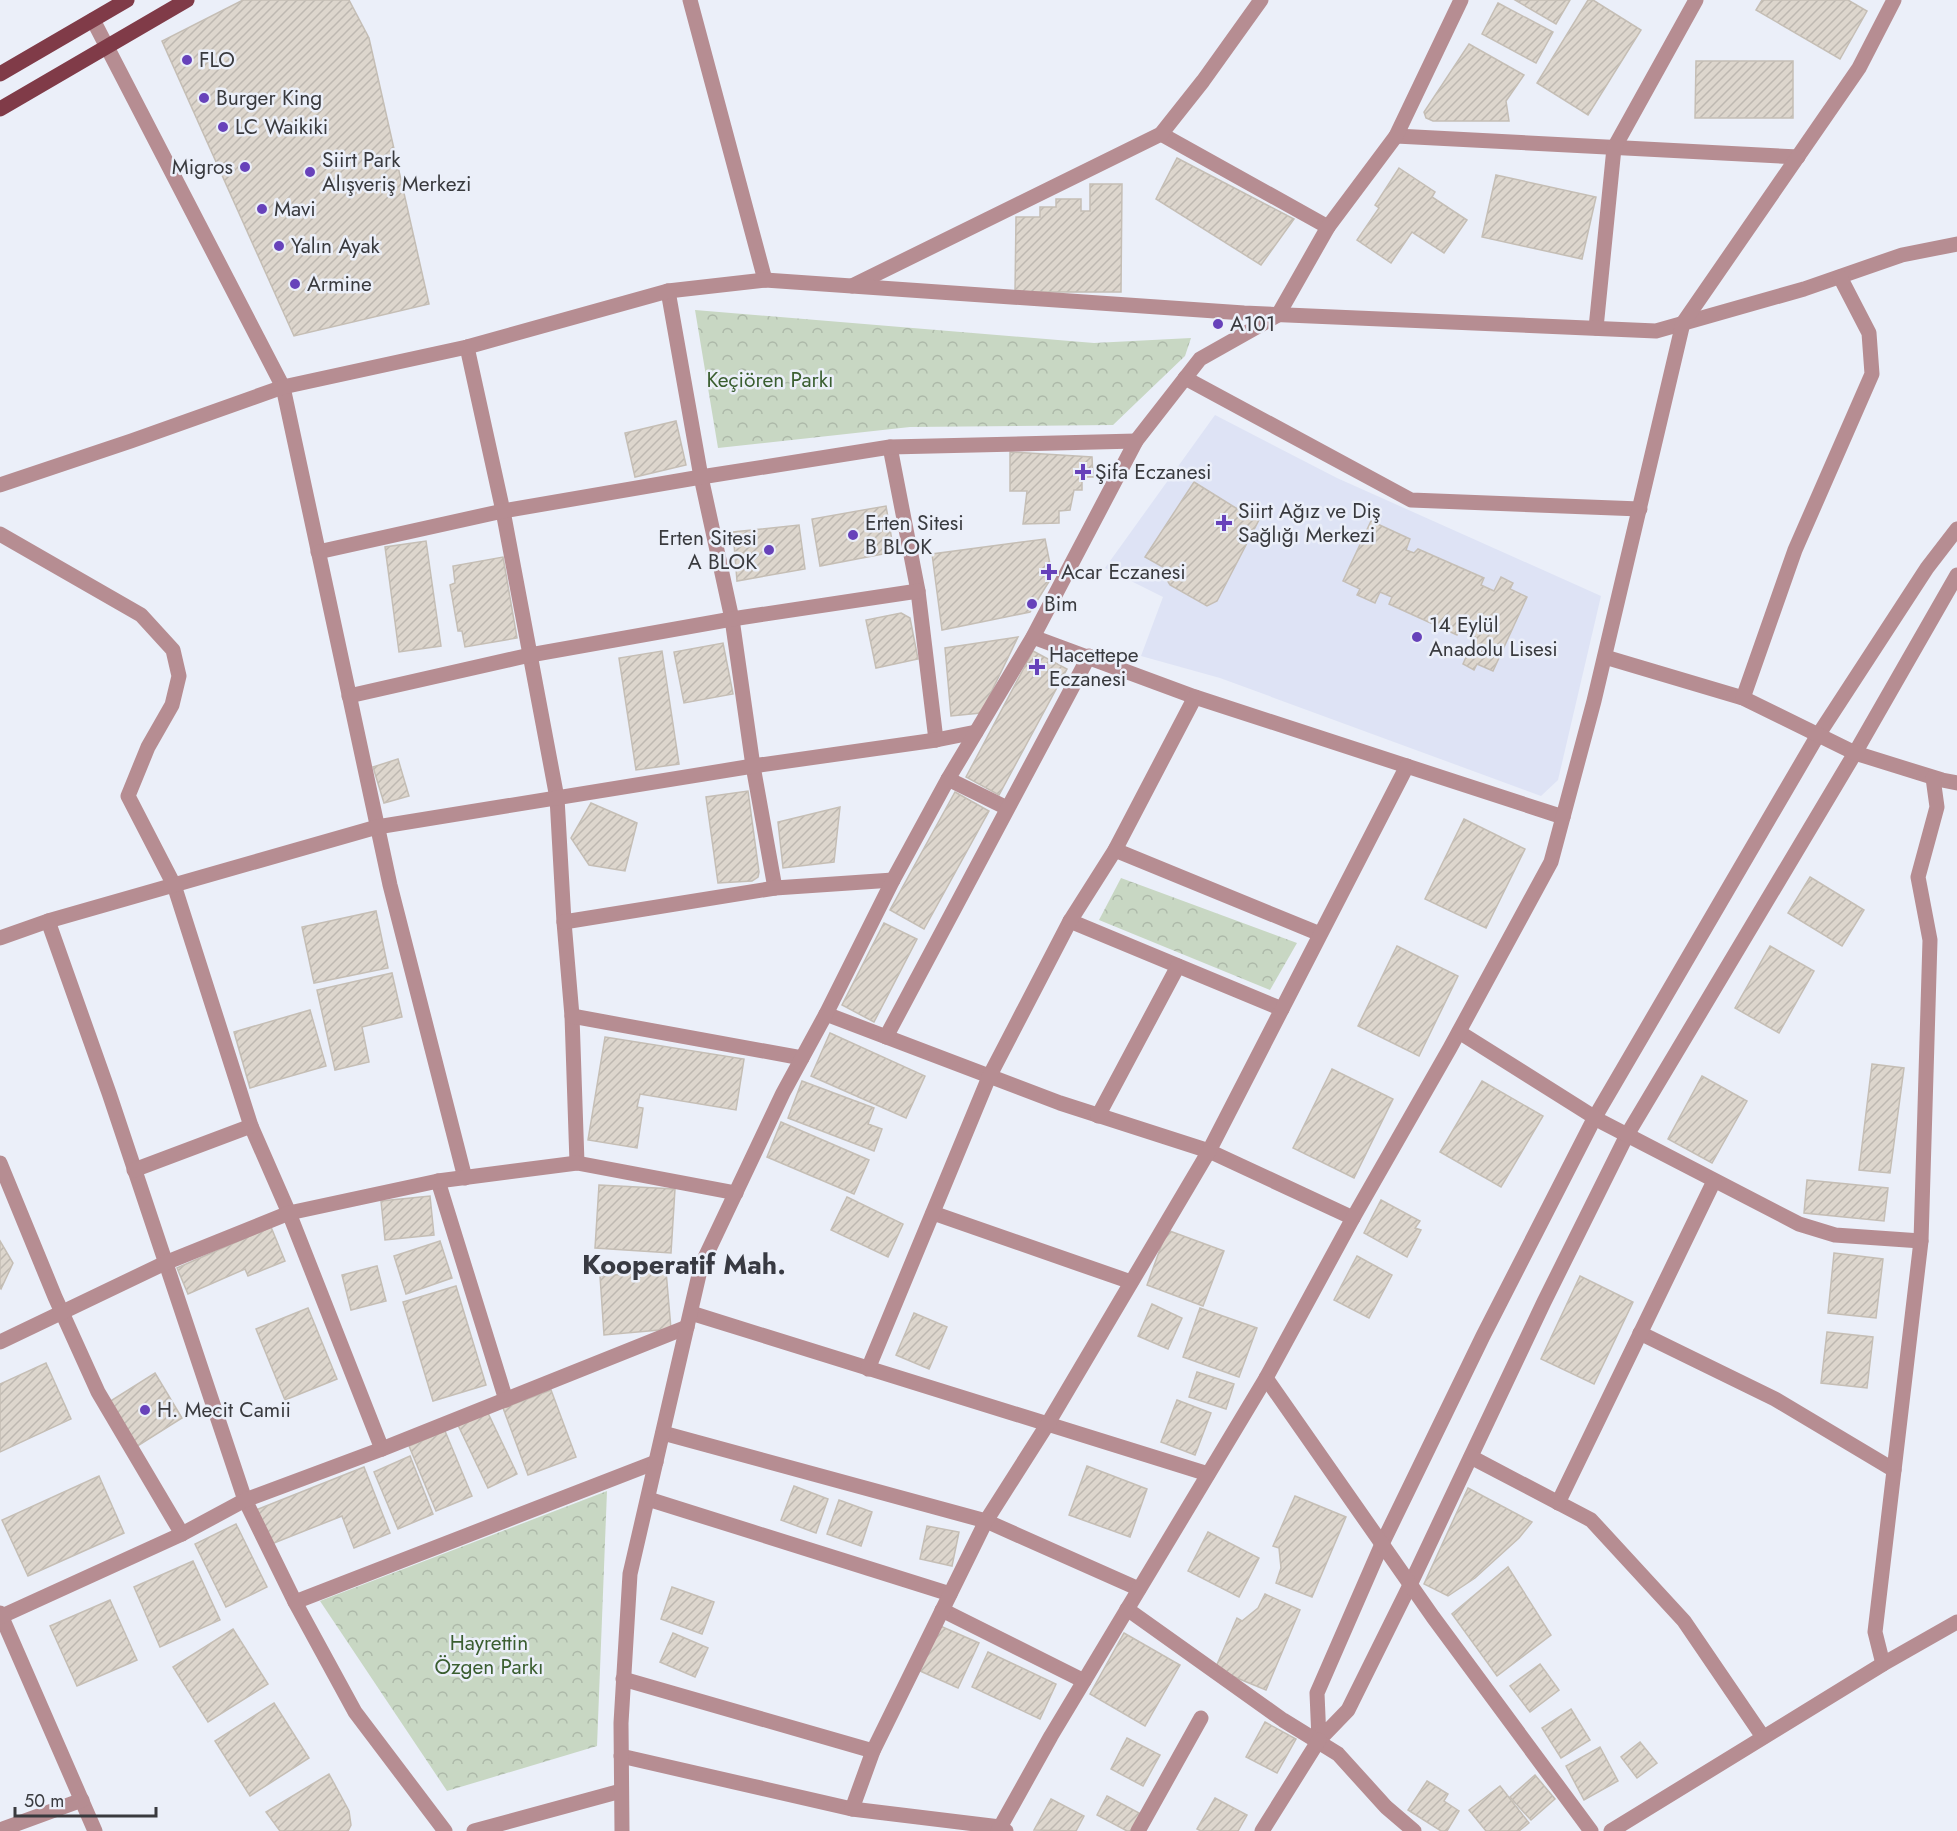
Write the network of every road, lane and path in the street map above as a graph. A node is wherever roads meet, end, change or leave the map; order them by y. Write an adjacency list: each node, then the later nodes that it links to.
1 (128, 0): 8 (main road)
2 (187, 0): 9 (main road)
3 (690, 0): 19 (street)
4 (1261, 0): 12 (street)
5 (1461, 0): 13 (street)
6 (1696, 0): 14 (street)
7 (1894, 0): 15 (street)
8 (93, 20): 9 (street); 10 (main road)
9 (108, 46): 11 (main road); 27 (street)
10 (0, 74)
11 (0, 109)
12 (1161, 134): 16 (street); 20 (street)
13 (1396, 136): 14 (street); 16 (street)
14 (1614, 148): 15 (street); 24 (street)
15 (1798, 157): 23 (street)
16 (1328, 227): 22 (street)
17 (1957, 244): 18 (street)
18 (1840, 277): 23 (street); 46 (street)
19 (765, 280): 20 (street); 21 (street)
20 (852, 286): 22 (street)
21 (668, 291): 25 (street); 30 (street)
22 (1278, 315): 24 (street); 26 (street)
23 (1683, 323): 24 (street); 32 (street)
24 (1596, 328)
25 (467, 347): 27 (street); 33 (street)
26 (1185, 378): 28 (street); 32 (street)
27 (283, 387): 31 (street); 36 (street)
28 (1136, 441): 29 (street); 40 (street)
29 (890, 447): 30 (street); 38 (street)
30 (701, 477): 33 (street); 39 (street)
31 (0, 485)
32 (1640, 509): 43 (street)
33 (503, 511): 36 (street); 41 (street)
34 (1957, 529): 48 (street)
35 (0, 534): 62 (street)
36 (318, 552): 44 (street)
37 (1957, 576): 50 (street)
38 (918, 591): 39 (street); 49 (street)
39 (732, 619): 41 (street); 51 (street)
40 (1032, 637): 42 (street); 47 (street)
41 (530, 655): 44 (street); 56 (street)
42 (1089, 656): 45 (street); 57 (street)
43 (1605, 657): 46 (street); 58 (street)
44 (349, 696): 59 (street)
45 (1195, 697): 52 (street); 60 (street)
46 (1743, 699): 48 (street)
47 (976, 732): 49 (street); 54 (street)
48 (1818, 735): 50 (street); 78 (street)
49 (936, 740): 51 (street)
50 (1856, 753): 53 (street); 80 (street)
51 (753, 766): 56 (street); 63 (street)
52 (1407, 766): 58 (street); 67 (street)
53 (1934, 778): 55 (street); 92 (street)
54 (948, 779): 57 (street); 61 (street)
55 (1957, 783)
56 (557, 798): 59 (street); 66 (street)
57 (1007, 808): 74 (street)
58 (1563, 817): 73 (street)
59 (377, 827): 62 (street); 85 (street)
60 (1115, 850): 65 (street); 67 (street)
61 (893, 880): 63 (street); 71 (street)
62 (174, 885): 64 (street); 79 (street)
63 (775, 888): 66 (street)
64 (48, 921): 68 (street); 84 (street)
65 (1070, 921): 69 (street); 76 (street)
66 (564, 922): 72 (street)
67 (1320, 934): 70 (street)
68 (0, 938)
69 (1178, 966): 70 (street); 77 (street)
70 (1282, 1009): 81 (street)
71 (826, 1014): 74 (street); 75 (street)
72 (572, 1016): 75 (street); 83 (street)
73 (1459, 1032): 78 (street); 91 (street)
74 (885, 1037): 76 (street)
75 (802, 1058): 88 (street)
76 (989, 1077): 77 (street); 90 (street)
77 (1098, 1116): 81 (street)
78 (1595, 1117): 80 (street); 114 (street)
79 (251, 1126): 84 (street); 89 (street)
80 (1627, 1135): 87 (street); 105 (street)
81 (1209, 1151): 91 (street); 94 (street)
82 (0, 1163): 95 (street)
83 (577, 1163): 85 (street); 88 (street)
84 (134, 1170): 93 (street)
85 (465, 1178): 86 (street)
86 (438, 1181): 89 (street); 101 (street)
87 (1714, 1181): 92 (street); 97 (street)
88 (736, 1193): 96 (street)
89 (289, 1213): 93 (street); 104 (street)
90 (933, 1213): 94 (street); 99 (street)
91 (1353, 1218): 100 (street)
92 (1921, 1241): 107 (street)
93 (165, 1263): 95 (street); 110 (street)
94 (1131, 1282): 102 (street)
95 (62, 1313): 98 (street); 113 (street)
96 (689, 1320): 99 (street); 101 (street); 103 (street)
97 (1640, 1333): 107 (street); 111 (street)
98 (0, 1342)
99 (867, 1369): 102 (street)
100 (1266, 1378): 108 (street); 114 (street)
101 (506, 1400): 104 (street)
102 (1047, 1425): 108 (street); 112 (street)
103 (663, 1433): 106 (street); 112 (street)
104 (382, 1449): 110 (street)
105 (1471, 1457): 111 (street); 115 (street)
106 (656, 1462): 109 (street); 118 (street)
107 (1894, 1470): 123 (street)
108 (1208, 1474): 116 (street)
109 (648, 1499): 117 (street); 124 (street)
110 (245, 1500): 113 (street); 118 (street)
111 (1558, 1503): 127 (street)
112 (986, 1521): 116 (street); 117 (street)
113 (182, 1534): 121 (street)
114 (1382, 1544): 115 (street); 128 (street)
115 (1410, 1585): 128 (street); 143 (street)
116 (1139, 1589): 119 (street)
117 (950, 1594): 120 (street)
118 (295, 1602): 137 (street)
119 (1127, 1609): 125 (street); 128 (street)
120 (942, 1610): 125 (street); 129 (street)
121 (0, 1616): 132 (street)
122 (1957, 1622): 123 (street)
123 (1883, 1664): 127 (street)
124 (623, 1679): 129 (street); 130 (street)
125 (1084, 1680): 135 (street)
126 (1201, 1718): 140 (street)
127 (1763, 1737): 144 (street)
128 (1319, 1740): 141 (street); 142 (street)
129 (873, 1751): 133 (street)
130 (621, 1756): 131 (street); 133 (street)
131 (621, 1791): 138 (street); 139 (street)
132 (82, 1800): 134 (street); 136 (street)
133 (852, 1809): 135 (street)
134 (0, 1830)
135 (1002, 1830)
136 (95, 1831)
137 (445, 1831)
138 (474, 1831)
139 (622, 1831)
140 (1138, 1831)
141 (1262, 1831)
142 (1414, 1831)
143 (1591, 1831)
144 (1611, 1831)

